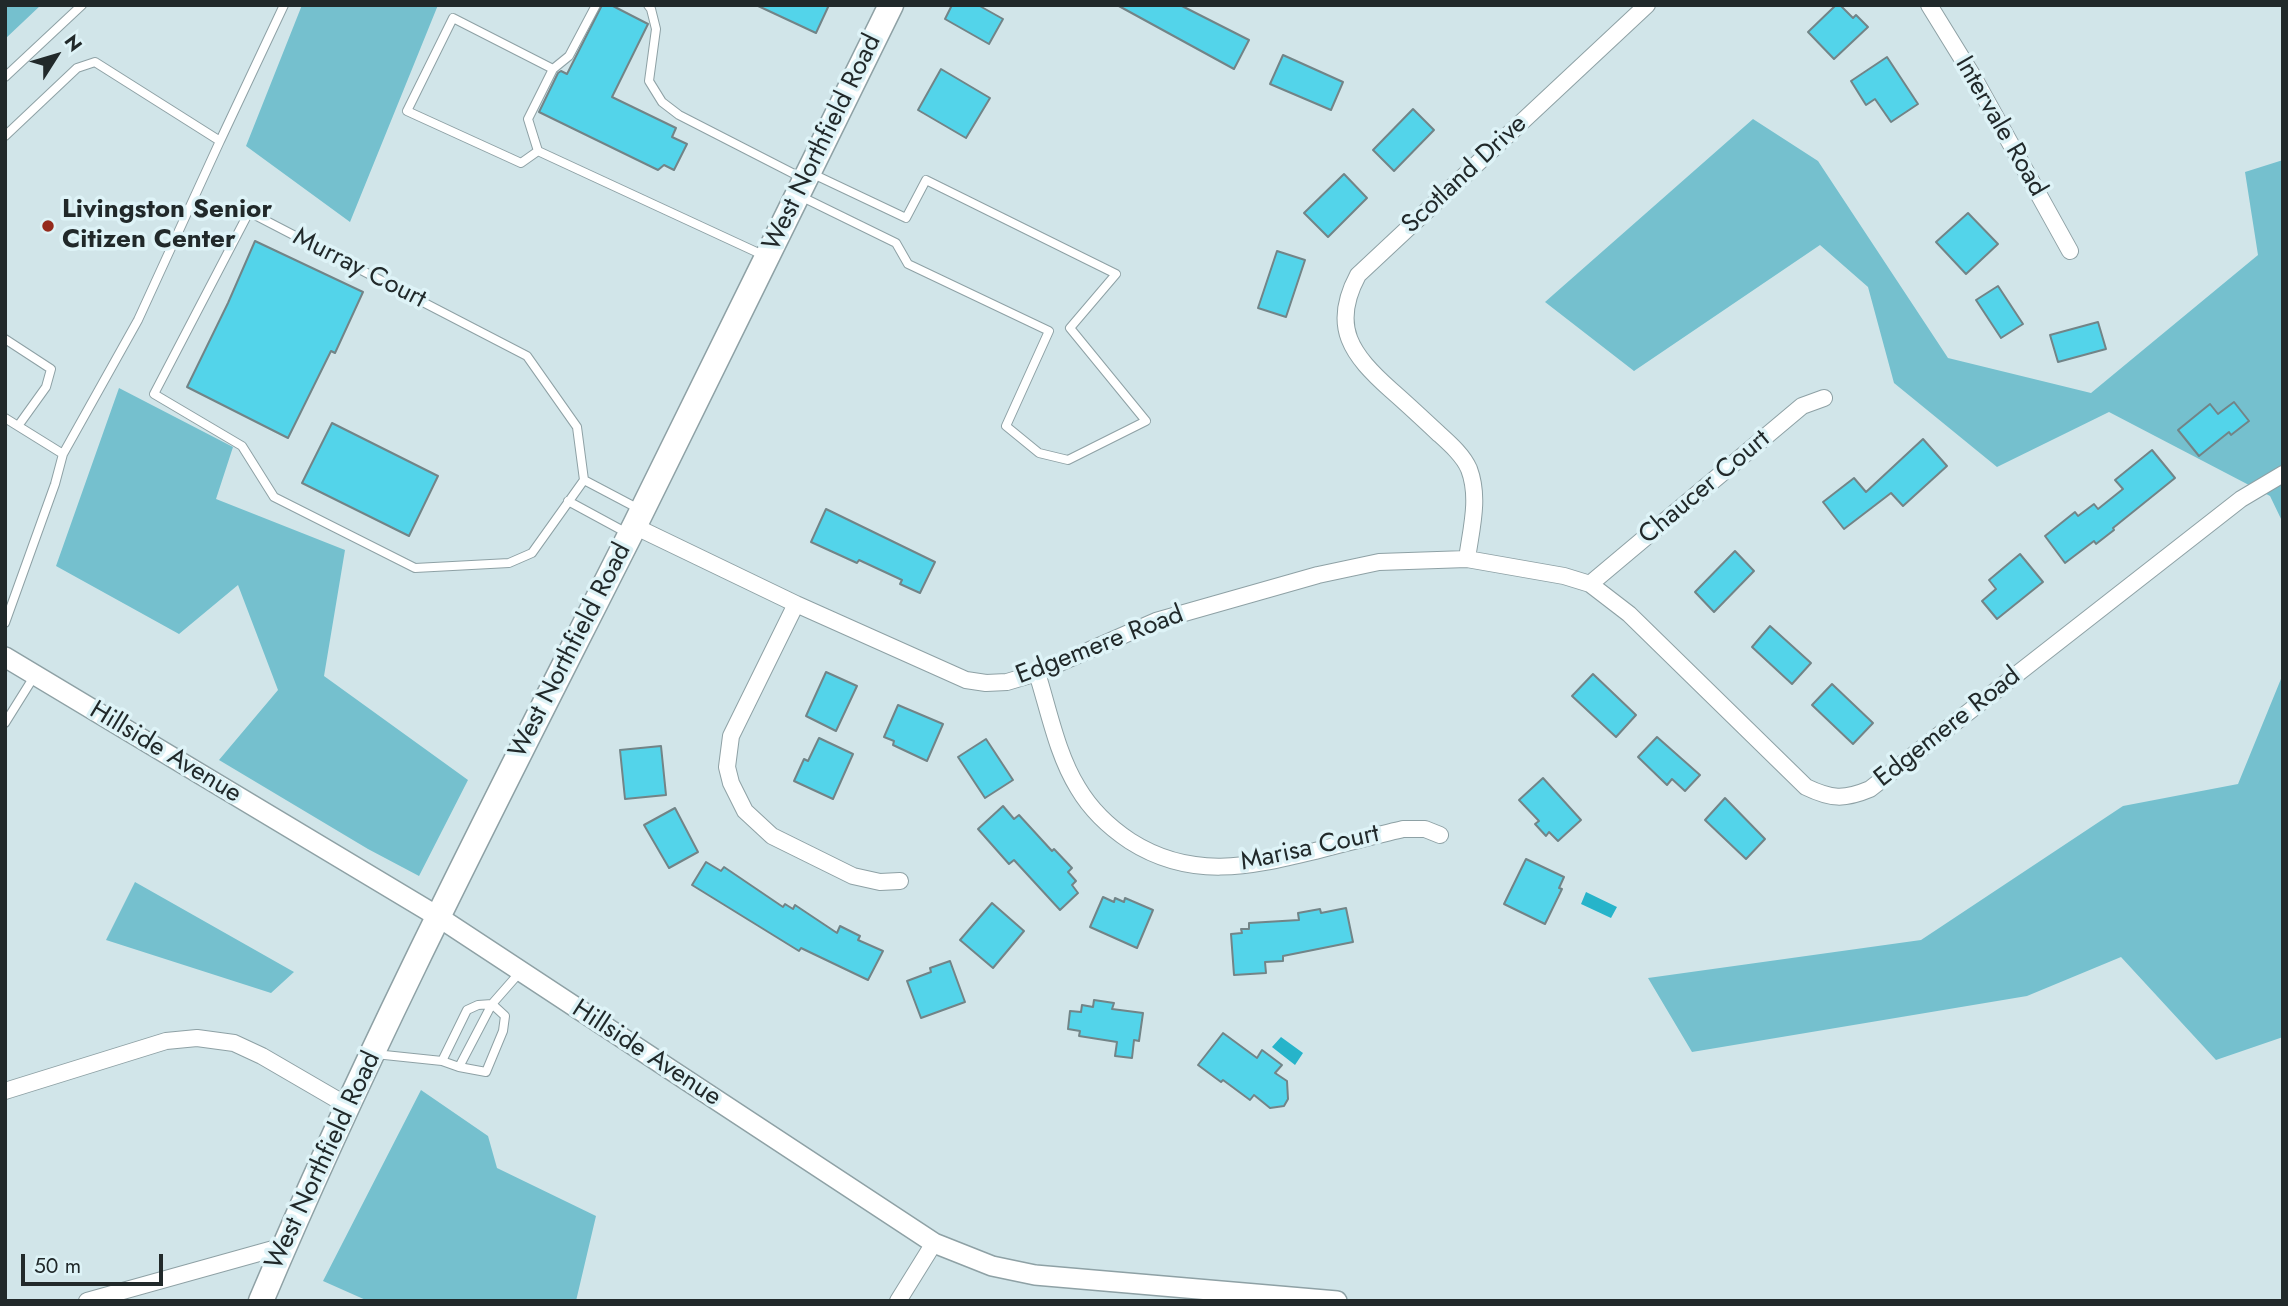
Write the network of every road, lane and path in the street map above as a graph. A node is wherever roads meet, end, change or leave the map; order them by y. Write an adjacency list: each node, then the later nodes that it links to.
1 (82, 5): 9 (lane)
2 (284, 5): 11 (lane)
3 (596, 5): 8 (lane)
4 (648, 5): 13 (lane)
5 (891, 5): 13 (main road, West Northfield Road)
6 (1647, 5): 25 (street, Scotland Drive)
7 (1929, 5): 14 (street, Intervale Road)
8 (553, 69): 12 (lane); 12 (lane)
9 (5, 77)
10 (5, 136): 11 (lane)
11 (220, 141): 20 (lane)
12 (538, 150): 15 (lane)
13 (803, 182): 13 (lane); 15 (main road, West Northfield Road)
14 (2070, 251)
15 (767, 257): 24 (main road, West Northfield Road)
16 (5, 339): 19 (lane)
17 (1824, 398): 26 (street, Chaucer Court)
18 (5, 418): 19 (lane)
19 (18, 426): 20 (lane)
20 (63, 454): 28 (lane)
21 (2283, 474): 26 (street, Edgemere Road)
22 (584, 480): 23 (lane); 23 (lane, Murray Court); 24 (lane)
23 (568, 501): 24 (lane)
24 (635, 524): 27 (street, Edgemere Road); 35 (main road, West Northfield Road)
25 (1467, 558): 26 (street, Edgemere Road); 30 (street, Edgemere Road)
26 (1590, 584)
27 (796, 604): 30 (street, Edgemere Road); 34 (street)
28 (5, 622)
29 (5, 657): 31 (street, Hillside Avenue)
30 (1037, 673): 33 (street, Marisa Court)
31 (35, 675): 32 (lane); 35 (street, Hillside Avenue)
32 (5, 723)
33 (1440, 835)
34 (900, 881)
35 (437, 916): 36 (street, Hillside Avenue); 38 (main road, West Northfield Road)
36 (521, 971): 37 (lane); 43 (street, Hillside Avenue)
37 (492, 1004): 39 (lane); 40 (lane); 40 (lane)
38 (373, 1053): 39 (lane); 42 (main road, West Northfield Road)
39 (442, 1061): 40 (lane)
40 (459, 1067)
41 (5, 1091): 42 (street)
42 (348, 1106): 44 (main road, West Northfield Road)
43 (933, 1243): 47 (street); 48 (street, Hillside Avenue)
44 (284, 1246): 45 (street); 46 (main road, West Northfield Road)
45 (87, 1301)
46 (261, 1301)
47 (898, 1301)
48 (1337, 1301)

